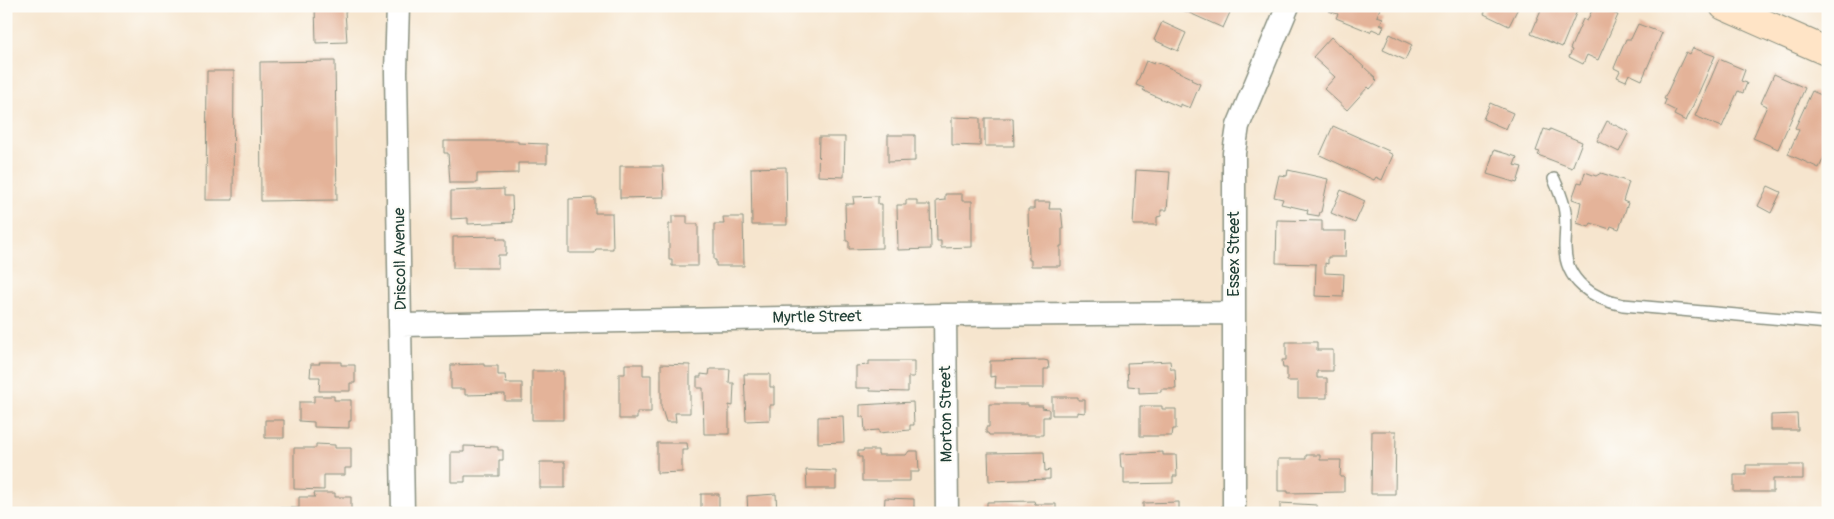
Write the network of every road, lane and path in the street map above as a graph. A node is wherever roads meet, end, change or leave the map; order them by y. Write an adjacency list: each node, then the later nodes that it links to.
1 (398, 6): 9 (street, Driscoll Avenue)
2 (1288, 6): 6 (street, Essex Street)
3 (1724, 6): 4 (street)
4 (1828, 52)
5 (1554, 179): 8 (lane)
6 (1234, 313): 7 (street, Myrtle Street); 12 (street, Essex Street)
7 (945, 315): 9 (street, Myrtle Street); 11 (street, Morton Street)
8 (1828, 323)
9 (401, 325): 10 (street, Driscoll Avenue)
10 (403, 513)
11 (947, 513)
12 (1234, 513)

